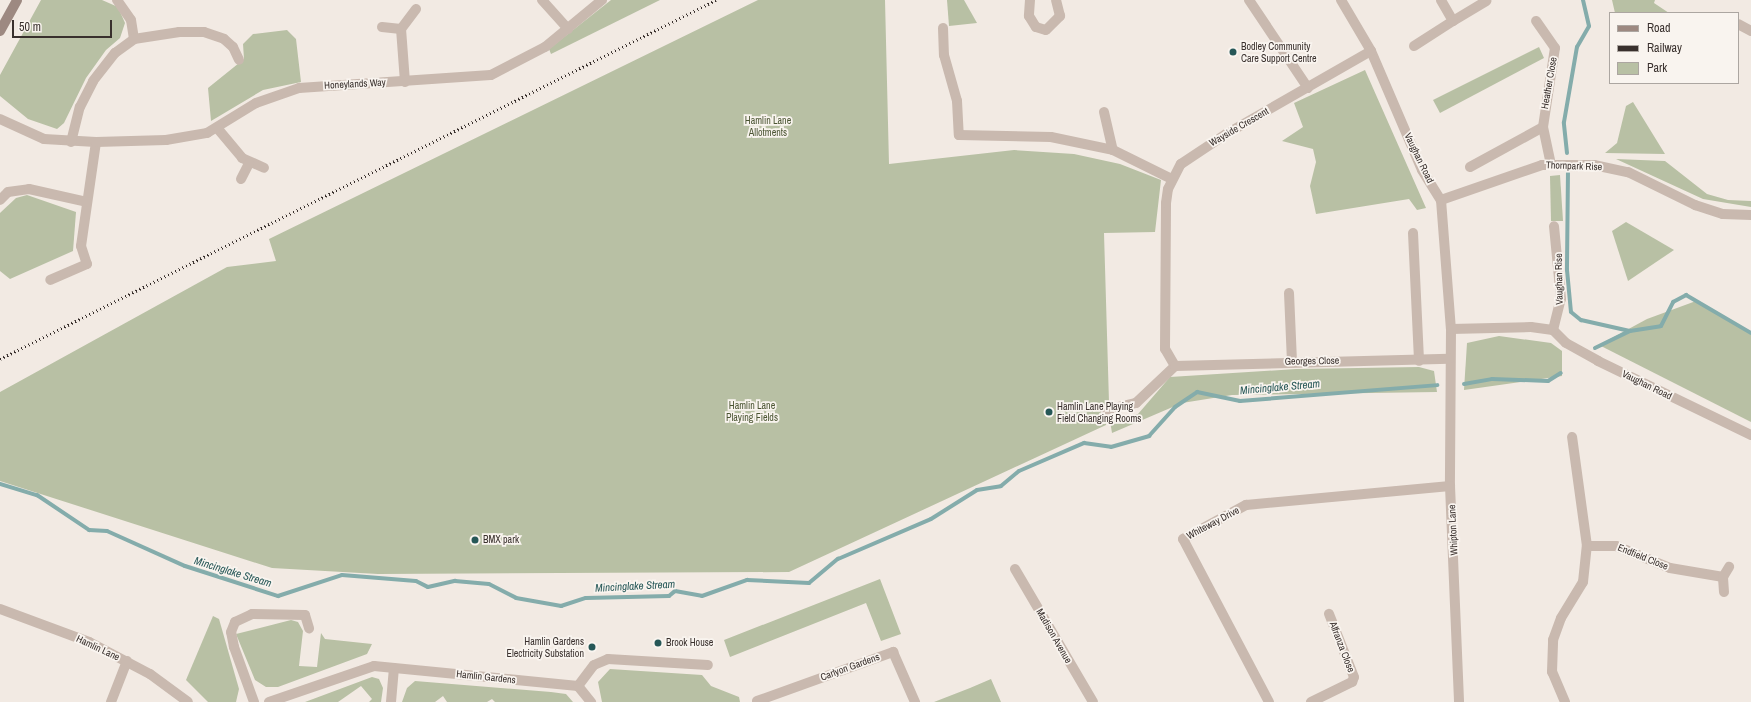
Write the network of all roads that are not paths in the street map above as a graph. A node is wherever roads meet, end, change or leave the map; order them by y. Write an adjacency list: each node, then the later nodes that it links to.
1 (17, 0): 20 (main road)
2 (117, 0): 21 (street)
3 (542, 0): 18 (street)
4 (602, 0): 18 (street, Honeylands Way)
5 (1030, 0): 6 (street)
6 (1056, 0)
7 (1250, 0): 26 (street)
8 (1341, 0): 23 (street, Vaughan Road)
9 (1441, 0): 12 (street)
10 (1486, 1): 12 (street)
11 (416, 9): 17 (street)
12 (1453, 21): 22 (street)
13 (1536, 21): 29 (street, Heather Close)
14 (1739, 25): 19 (street)
15 (382, 26): 17 (street)
16 (943, 28): 33 (street)
17 (401, 29): 25 (street)
18 (568, 29): 25 (street, Honeylands Way)
19 (1751, 31)
20 (0, 32)
21 (134, 39): 24 (street); 31 (street)
22 (1414, 46)
23 (1371, 51): 26 (street, Wayside Crescent); 41 (street, Vaughan Road)
24 (239, 60)
25 (405, 82): 30 (street, Honeylands Way)
26 (1308, 88): 39 (street, Wayside Crescent)
27 (1104, 112): 33 (street)
28 (0, 119): 31 (street, Honeylands Way)
29 (1542, 127): 35 (street, Heather Close); 36 (street)
30 (218, 129): 32 (street, Honeylands Way); 34 (street)
31 (71, 142): 32 (street, Honeylands Way)
32 (96, 142): 42 (street)
33 (1113, 150): 39 (street)
34 (249, 163): 37 (street); 38 (street)
35 (1551, 164): 41 (street, Thornpark Rise); 43 (street, Thornpark Rise)
36 (1470, 167)
37 (264, 168)
38 (241, 179)
39 (1172, 180): 53 (street)
40 (0, 200): 42 (street)
41 (1441, 200): 48 (street, Vaughan Road)
42 (87, 202): 46 (street)
43 (1751, 215)
44 (1554, 226): 49 (street, Vaughan Rise)
45 (1413, 233): 52 (street)
46 (50, 280)
47 (1289, 293): 51 (street)
48 (1451, 329): 49 (street); 50 (street, Vaughan Road)
49 (1553, 330): 55 (street, Vaughan Road)
50 (1449, 359): 52 (street, Georges Close); 57 (street, Whipton Lane)
51 (1292, 361): 52 (street, Georges Close); 53 (street, Georges Close)
52 (1419, 361)
53 (1176, 366): 54 (street)
54 (1105, 410)
55 (1751, 435)
56 (1572, 437): 58 (street)
57 (1450, 486): 79 (street, Whiteway Drive); 81 (street, Whipton Lane)
58 (1587, 546): 61 (street, Endfield Close); 82 (street)
59 (1729, 568): 61 (street)
60 (1015, 569): 78 (street, Madison Avenue)
61 (1723, 577): 62 (street)
62 (1724, 592)
63 (0, 609): 66 (street, Hamlin Lane)
64 (1329, 614): 80 (street, Alfranza Close)
65 (309, 628): 73 (street)
66 (127, 661): 71 (street); 72 (street, Hamlin Lane)
67 (708, 665): 69 (street)
68 (394, 668): 69 (street, Hamlin Gardens); 74 (street, Hamlin Gardens); 75 (street)
69 (578, 686): 76 (street)
70 (756, 701): 77 (street, Carlyon Gardens)
71 (111, 702)
72 (188, 702)
73 (254, 702)
74 (269, 702)
75 (391, 702)
76 (591, 702)
77 (915, 702)
78 (1093, 702)
79 (1269, 702)
80 (1311, 702)
81 (1459, 702)
82 (1565, 702)

